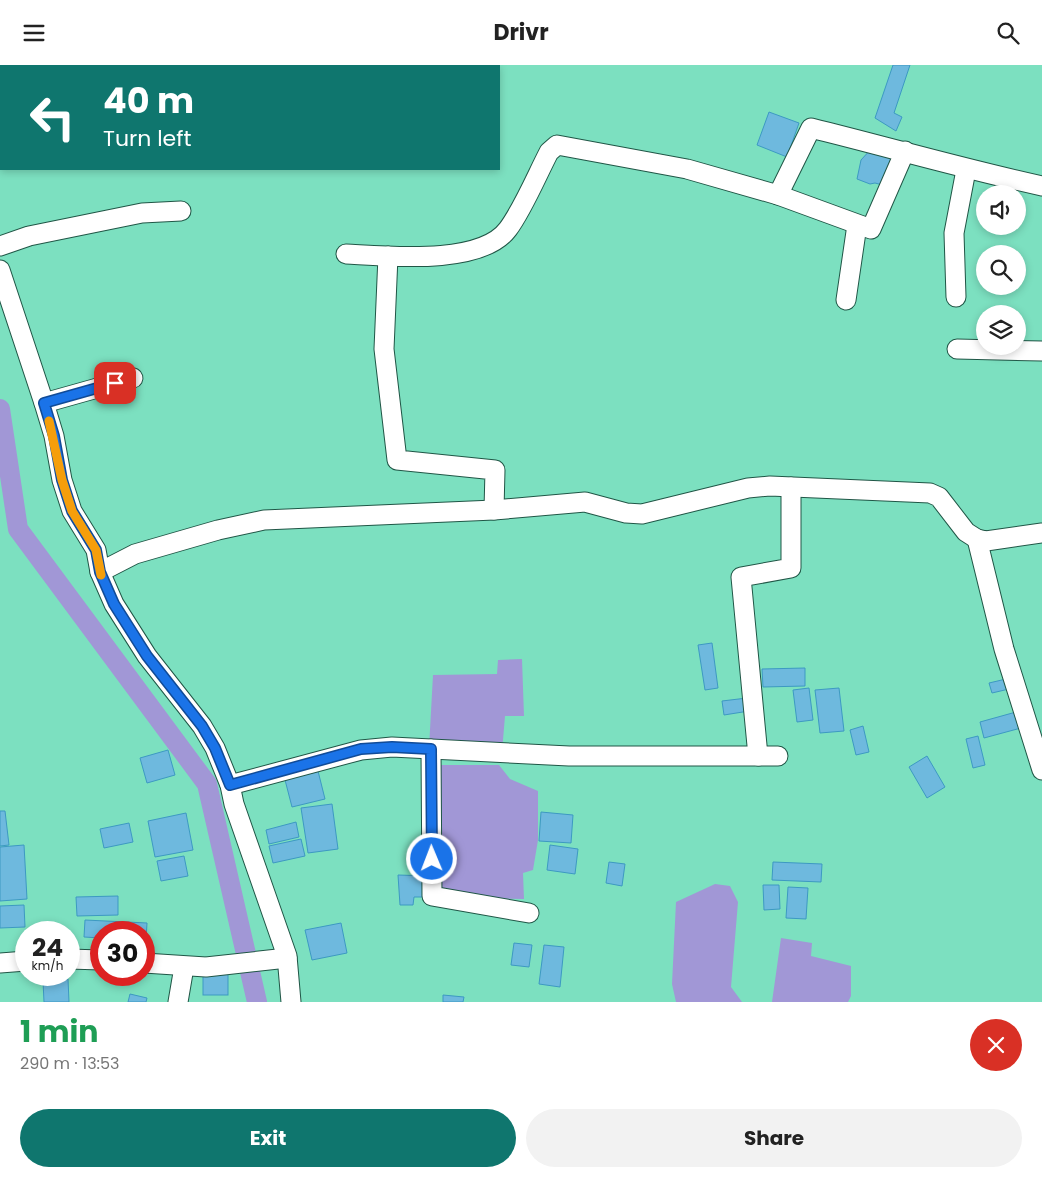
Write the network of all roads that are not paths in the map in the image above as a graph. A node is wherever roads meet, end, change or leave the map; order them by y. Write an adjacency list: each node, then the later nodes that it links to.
1 (905, 151): 2 (street); 4 (street); 6 (street)
2 (966, 170): 3 (street); 11 (street)
3 (1042, 186)
4 (778, 195): 6 (street); 9 (street)
5 (182, 211): 7 (street)
6 (858, 225): 12 (street)
7 (0, 246)
8 (346, 254): 9 (street)
9 (388, 256): 18 (street)
10 (0, 270): 16 (street)
11 (956, 297)
12 (846, 300)
13 (956, 349): 14 (street)
14 (1042, 351)
15 (133, 378): 16 (street)
16 (44, 403): 21 (street)
17 (792, 487): 18 (street); 20 (street); 23 (street)
18 (494, 510): 21 (street)
19 (1042, 533): 20 (street)
20 (977, 539): 25 (street)
21 (100, 572): 26 (street)
22 (431, 749): 23 (street); 26 (street); 27 (street)
23 (758, 756): 24 (street)
24 (778, 756)
25 (1042, 770)
26 (230, 785): 28 (street)
27 (529, 913)
28 (283, 958): 32 (street); 34 (street)
29 (15, 962): 30 (street)
30 (0, 963)
31 (155, 964): 32 (street)
32 (184, 967): 33 (street)
33 (178, 1002)
34 (290, 1002)

